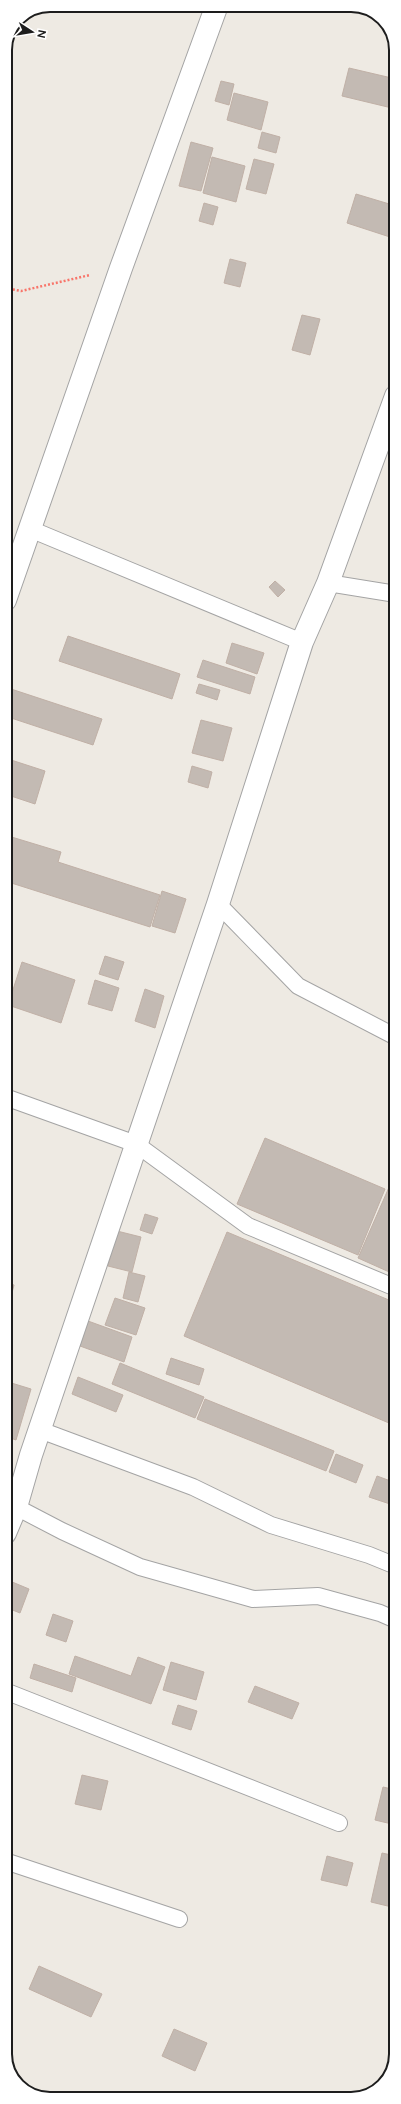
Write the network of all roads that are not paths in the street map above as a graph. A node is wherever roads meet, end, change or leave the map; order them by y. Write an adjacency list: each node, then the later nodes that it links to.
1 (214, 12): 3 (street)
2 (389, 415): 5 (street)
3 (30, 529): 4 (street); 7 (lane)
4 (12, 580)
5 (328, 583): 6 (lane); 7 (street)
6 (389, 593)
7 (302, 642): 8 (street)
8 (218, 904): 9 (lane); 11 (street)
9 (389, 1033)
10 (12, 1100): 11 (lane)
11 (136, 1144): 12 (lane); 13 (street)
12 (389, 1285)
13 (40, 1430): 14 (street); 16 (lane)
14 (16, 1507): 15 (street); 17 (lane)
15 (12, 1516)
16 (389, 1563)
17 (389, 1617)
18 (12, 1695): 19 (lane)
19 (339, 1823)
20 (12, 1864): 21 (lane)
21 (179, 1919)

